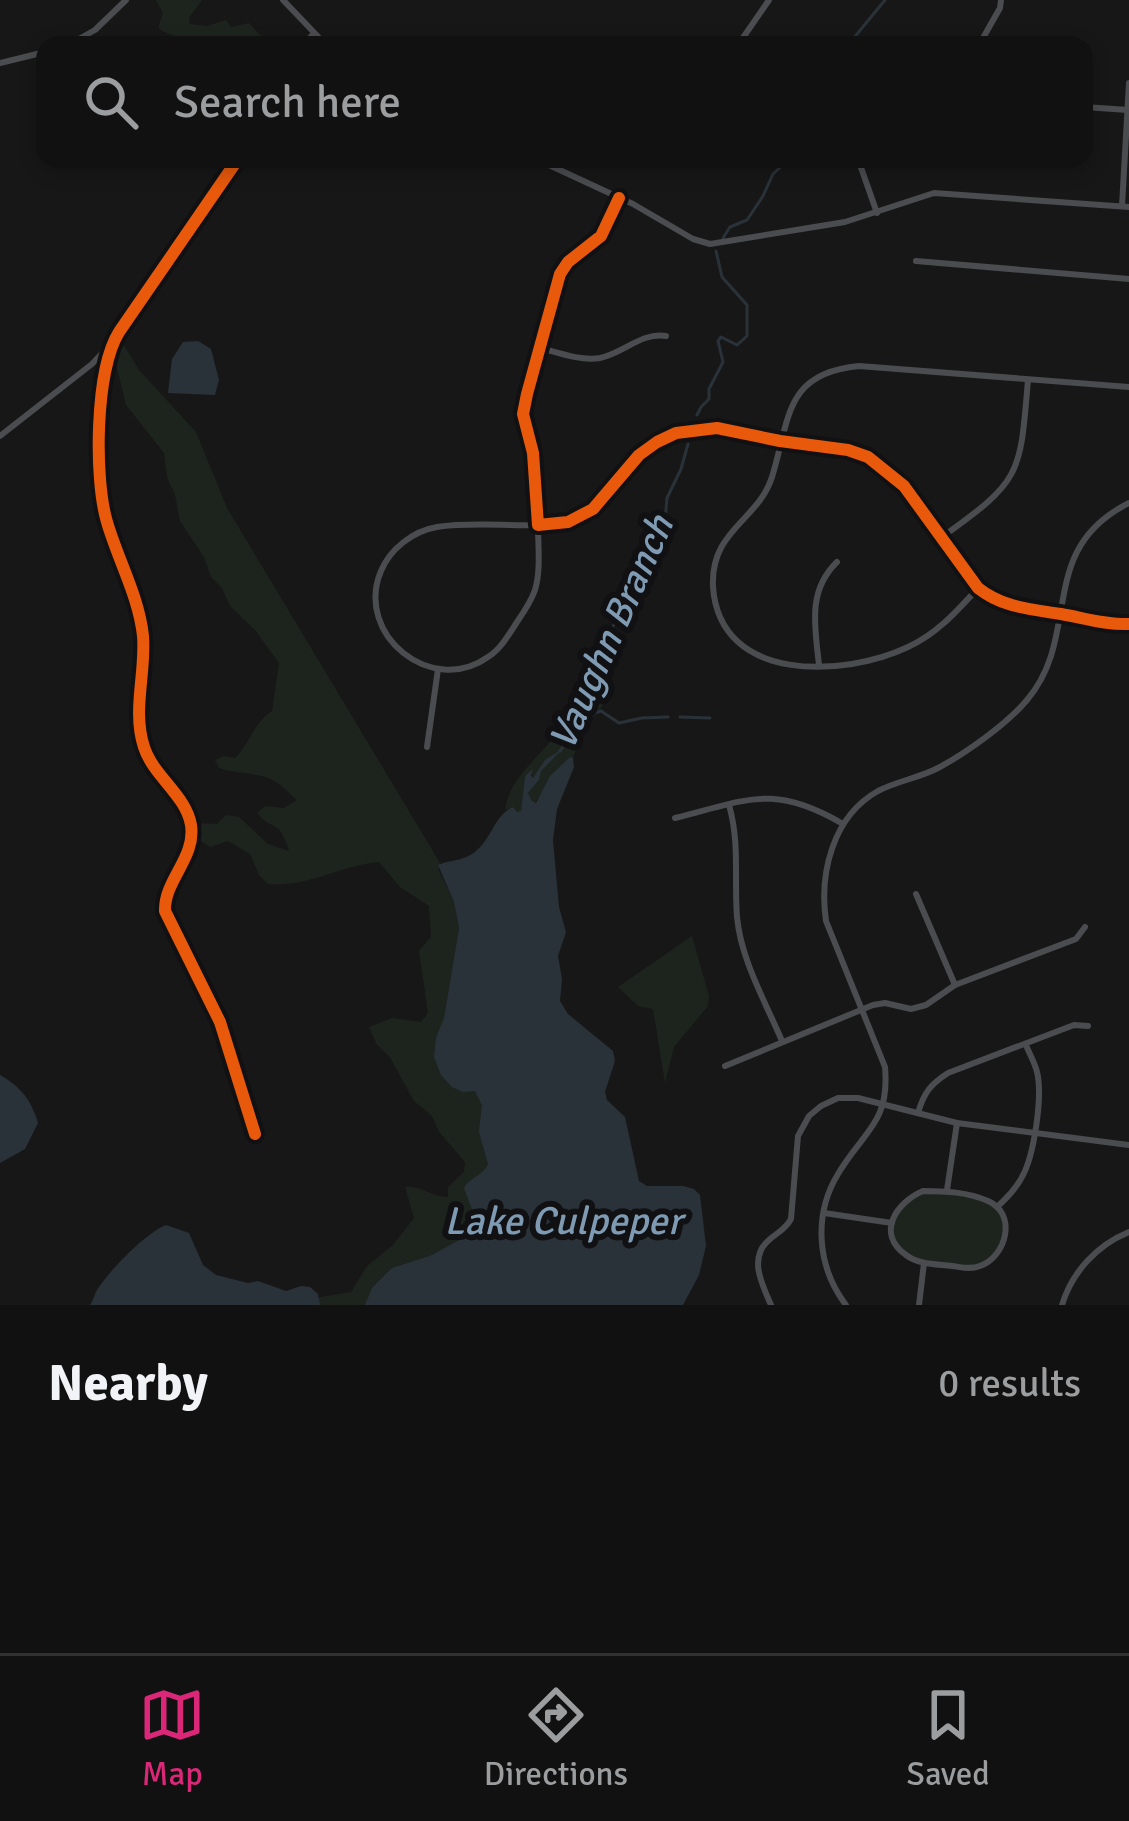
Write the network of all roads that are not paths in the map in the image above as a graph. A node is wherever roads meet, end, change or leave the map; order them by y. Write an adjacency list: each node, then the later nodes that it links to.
1 (125, 0): 6 (street)
2 (283, 0): 5 (street)
3 (770, 0): 9 (street)
4 (1000, 0): 10 (street)
5 (314, 33): 7 (street); 8 (street)
6 (84, 36)
7 (312, 36)
8 (317, 36)
9 (744, 36)
10 (984, 36)
11 (36, 54): 12 (street)
12 (0, 63)
13 (1129, 83): 15 (street)
14 (1093, 108): 15 (street)
15 (1128, 110): 20 (street)
16 (232, 168): 25 (street)
17 (555, 168): 19 (street)
18 (861, 168): 21 (street)
19 (619, 198): 21 (street); 26 (street)
20 (1125, 207): 21 (street)
21 (877, 213)
22 (916, 262): 23 (street)
23 (1129, 279)
24 (666, 336): 26 (street)
25 (113, 341): 29 (street); 56 (street)
26 (540, 348): 32 (street)
27 (1028, 380): 28 (street); 30 (street); 33 (street)
28 (1129, 387)
29 (0, 436)
30 (780, 441): 32 (street); 33 (street); 38 (street)
31 (1129, 503): 36 (street)
32 (538, 525): 39 (street); 39 (street)
33 (942, 537): 35 (street)
34 (837, 562): 38 (street)
35 (978, 588): 36 (street); 38 (street)
36 (1060, 614): 37 (street); 43 (street)
37 (1129, 624)
38 (819, 665)
39 (438, 669): 40 (street)
40 (428, 747)
41 (729, 805): 42 (street); 43 (street); 49 (street)
42 (675, 818)
43 (843, 824): 47 (street)
44 (916, 894): 46 (street)
45 (1085, 927): 46 (street)
46 (955, 986): 47 (street)
47 (862, 1010): 49 (street); 52 (street)
48 (1088, 1026): 50 (street)
49 (782, 1041): 51 (street)
50 (1025, 1044): 53 (street); 55 (street)
51 (725, 1066)
52 (883, 1106): 53 (street); 60 (street); 64 (street)
53 (918, 1113): 54 (street)
54 (956, 1123): 55 (street); 58 (street)
55 (1034, 1133): 57 (street); 59 (street)
56 (255, 1134)
57 (1129, 1144)
58 (947, 1191): 59 (street); 61 (street)
59 (997, 1207): 63 (street)
60 (822, 1213): 61 (street); 65 (street)
61 (892, 1222): 63 (street)
62 (1129, 1232): 67 (street)
63 (924, 1263): 66 (street)
64 (771, 1305)
65 (846, 1305)
66 (919, 1305)
67 (1063, 1305)

